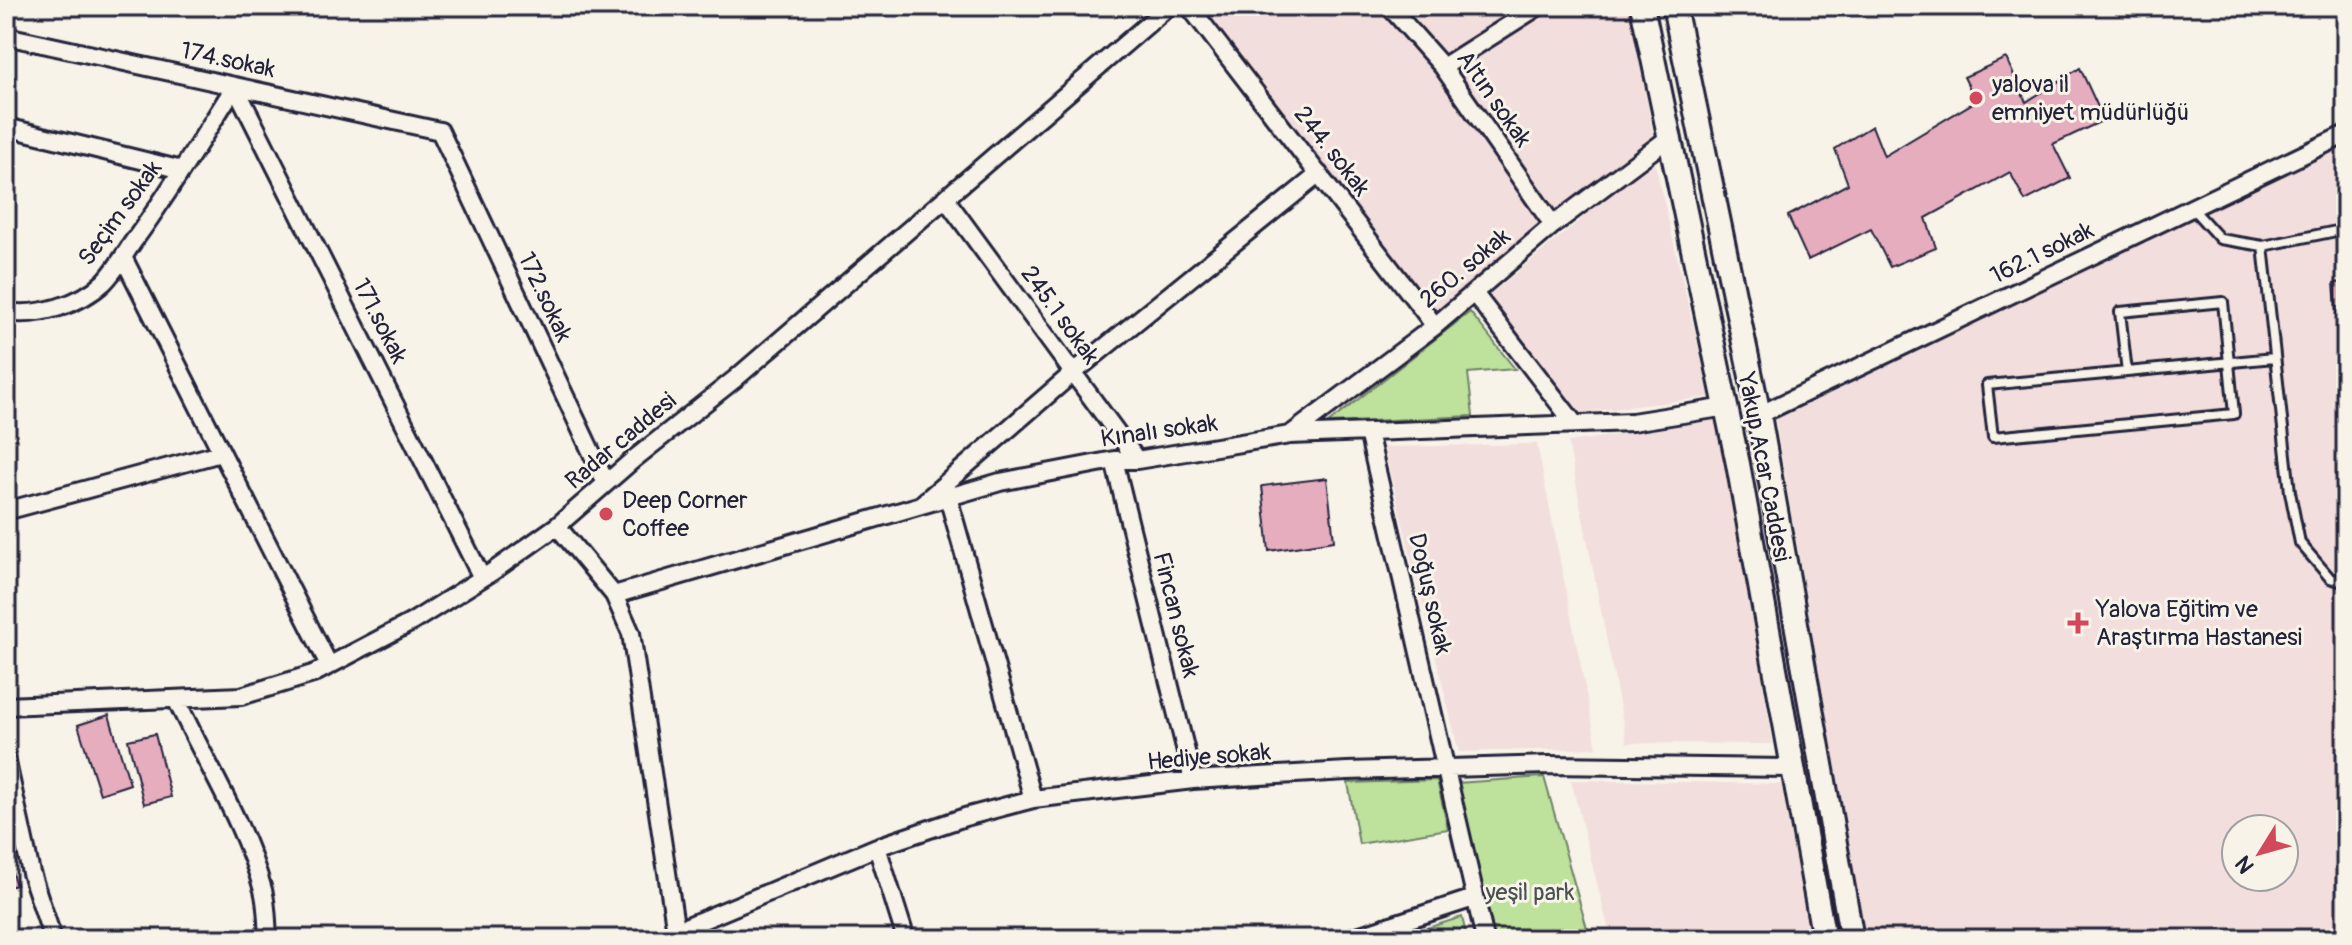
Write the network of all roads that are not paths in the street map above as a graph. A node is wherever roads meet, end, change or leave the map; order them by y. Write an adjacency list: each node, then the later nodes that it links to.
1 (1169, 6): 16 (street, Radar caddesi)
2 (1189, 6): 15 (street, 244. sokak)
3 (1389, 6): 8 (street, Altın sokak)
4 (1539, 6): 8 (street)
5 (1642, 6): 13 (street, Yakup Acar Caddesi)
6 (1674, 6): 30 (street, Yakup Acar Caddesi)
7 (6, 36): 9 (street, 174.sokak)
8 (1443, 67): 18 (street, Altın sokak)
9 (235, 86): 11 (street, 174.sokak); 14 (street, Seçim sokak); 42 (street, 171.sokak)
10 (6, 127): 14 (street)
11 (440, 131): 37 (street, 172.sokak)
12 (2346, 134): 17 (street, 162.1 sokak)
13 (1670, 137): 18 (street, 260. sokak); 29 (street, Yakup Acar Caddesi)
14 (182, 170): 21 (street, Seçim sokak)
15 (1319, 174): 24 (street, 244. sokak); 28 (street)
16 (945, 198): 28 (street, 245.1 sokak); 37 (street, Radar caddesi)
17 (2191, 208): 20 (lane); 30 (street, 162.1 sokak)
18 (1553, 225): 22 (street, 260. sokak)
19 (2346, 229): 20 (lane)
20 (2263, 246): 25 (lane)
21 (123, 257): 23 (street, Seçim sokak); 34 (street)
22 (1474, 293): 24 (street, 260. sokak); 31 (street)
23 (6, 312)
24 (1435, 326): 33 (street, 260. sokak)
25 (2274, 358): 26 (lane); 43 (lane)
26 (2229, 361): 27 (lane); 27 (lane); 27 (lane)
27 (2127, 372)
28 (1073, 373): 36 (street, 245.1 sokak); 39 (street)
29 (1727, 407): 31 (street, Kınalı sokak); 50 (street, Yakup Acar Caddesi)
30 (1759, 415): 63 (street, Yakup Acar Caddesi)
31 (1574, 423): 32 (street, Kınalı sokak)
32 (1368, 432): 33 (street, Kınalı sokak); 49 (street, Doğuş sokak)
33 (1290, 435): 36 (street, Kınalı sokak)
34 (221, 453): 40 (street); 45 (street)
35 (1114, 460): 36 (street, Kınalı sokak); 38 (street, Kınalı sokak); 51 (street, Fincan sokak)
36 (1137, 460)
37 (606, 483): 41 (street, Radar caddesi)
38 (948, 497): 39 (street, Kınalı sokak); 52 (street)
39 (920, 505): 44 (street, Kınalı sokak)
40 (6, 511)
41 (557, 526): 42 (street, Radar caddesi); 44 (street)
42 (482, 578): 45 (street, Radar caddesi)
43 (2346, 583)
44 (614, 595): 55 (street)
45 (329, 665): 46 (street, Radar caddesi)
46 (176, 699): 47 (street, Radar caddesi); 57 (street)
47 (6, 706)
48 (6, 758): 56 (street)
49 (1445, 767): 50 (street, Hediye sokak); 51 (street, Hediye sokak); 54 (street, Doğuş sokak)
50 (1792, 768): 62 (street, Yakup Acar Caddesi)
51 (1193, 780): 52 (street, Hediye sokak)
52 (1033, 799): 53 (street, Hediye sokak)
53 (877, 847): 55 (street, Hediye sokak); 59 (street)
54 (1474, 898): 60 (street); 61 (street, Doğuş sokak)
55 (676, 935): 58 (street, Hediye sokak)
56 (53, 939)
57 (268, 939)
58 (657, 939)
59 (906, 939)
60 (1348, 939)
61 (1485, 939)
62 (1824, 939)
63 (1852, 939)

